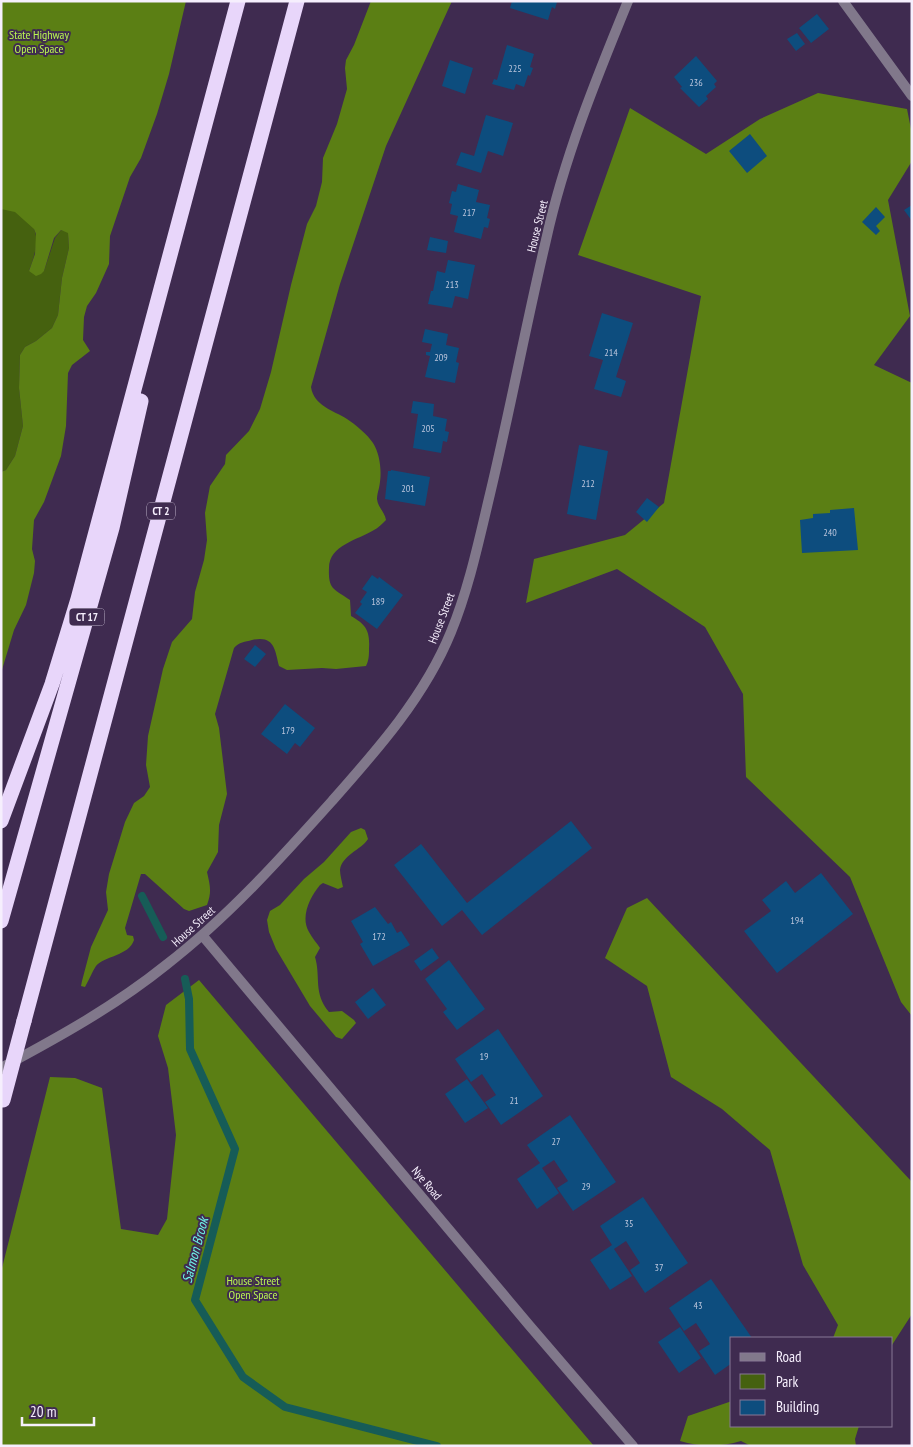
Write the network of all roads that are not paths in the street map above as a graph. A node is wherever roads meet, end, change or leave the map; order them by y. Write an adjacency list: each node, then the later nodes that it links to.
1 (238, 1): 6 (highway)
2 (297, 1): 11 (highway, CT 2, bridge)
3 (628, 1): 9 (street, House Street)
4 (844, 1): 5 (street)
5 (912, 96)
6 (156, 309): 7 (highway); 8 (highway, CT 17)
7 (1, 821)
8 (1, 920)
9 (202, 935): 10 (street, House Street); 12 (street, Nye Road)
10 (1, 1068)
11 (2, 1103)
12 (633, 1446)

